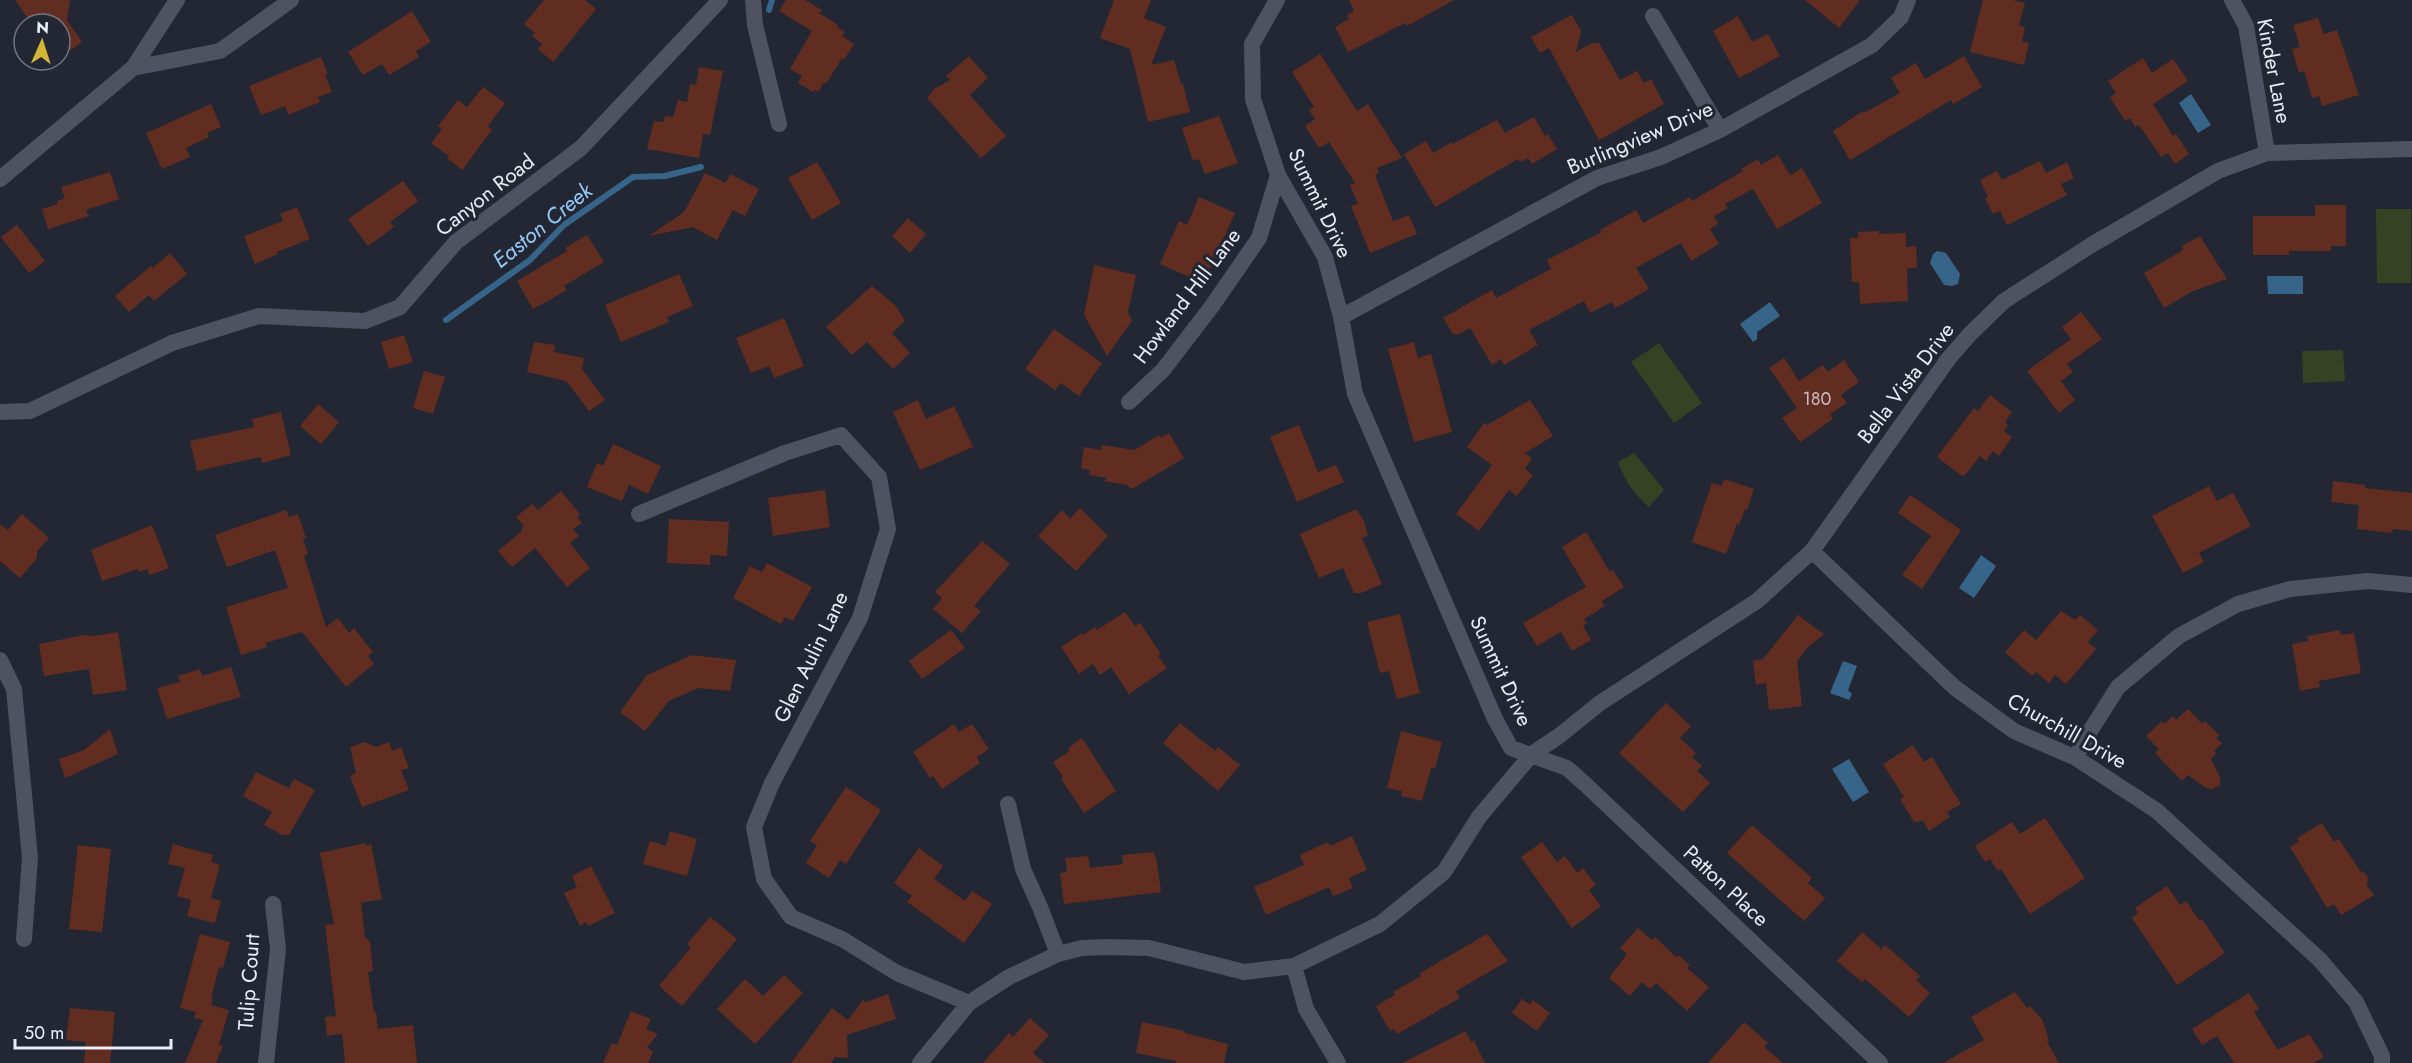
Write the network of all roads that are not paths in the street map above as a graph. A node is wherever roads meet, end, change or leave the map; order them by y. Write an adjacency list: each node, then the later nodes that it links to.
1 (177, 0): 9 (street)
2 (291, 0): 9 (street)
3 (720, 0): 20 (street, Canyon Road)
4 (753, 0): 10 (street)
5 (1277, 0): 16 (street, Summit Drive)
6 (1908, 0): 11 (street, Burlingview Drive)
7 (2232, 0): 13 (street, Kinder Lane)
8 (1653, 16): 11 (street)
9 (134, 68): 15 (street)
10 (779, 124)
11 (1720, 130): 18 (street, Burlingview Drive)
12 (2412, 149): 13 (street, Bella Vista Drive)
13 (2267, 153): 22 (street, Bella Vista Drive)
14 (0, 162): 15 (street)
15 (17, 162): 17 (street)
16 (1278, 175): 18 (street, Summit Drive); 19 (street, Howland Hill Lane)
17 (0, 179)
18 (1341, 317): 25 (street, Summit Drive)
19 (1129, 402)
20 (0, 412)
21 (639, 514): 32 (street, Glen Aulin Lane)
22 (1812, 551): 25 (street, Bella Vista Drive); 26 (street, Churchill Drive)
23 (2412, 585): 26 (street)
24 (0, 660): 29 (street)
25 (1532, 754): 31 (street, Summit Drive); 36 (street, Patton Place)
26 (2076, 758): 37 (street, Churchill Drive)
27 (1008, 804): 30 (street)
28 (273, 904): 33 (street, Tulip Court)
29 (24, 939)
30 (1058, 954): 31 (street, Summit Drive); 32 (street, Summit Drive)
31 (1294, 966): 35 (street)
32 (969, 1003): 34 (street, Summit Drive)
33 (266, 1063)
34 (920, 1063)
35 (1338, 1063)
36 (1880, 1063)
37 (2382, 1063)

